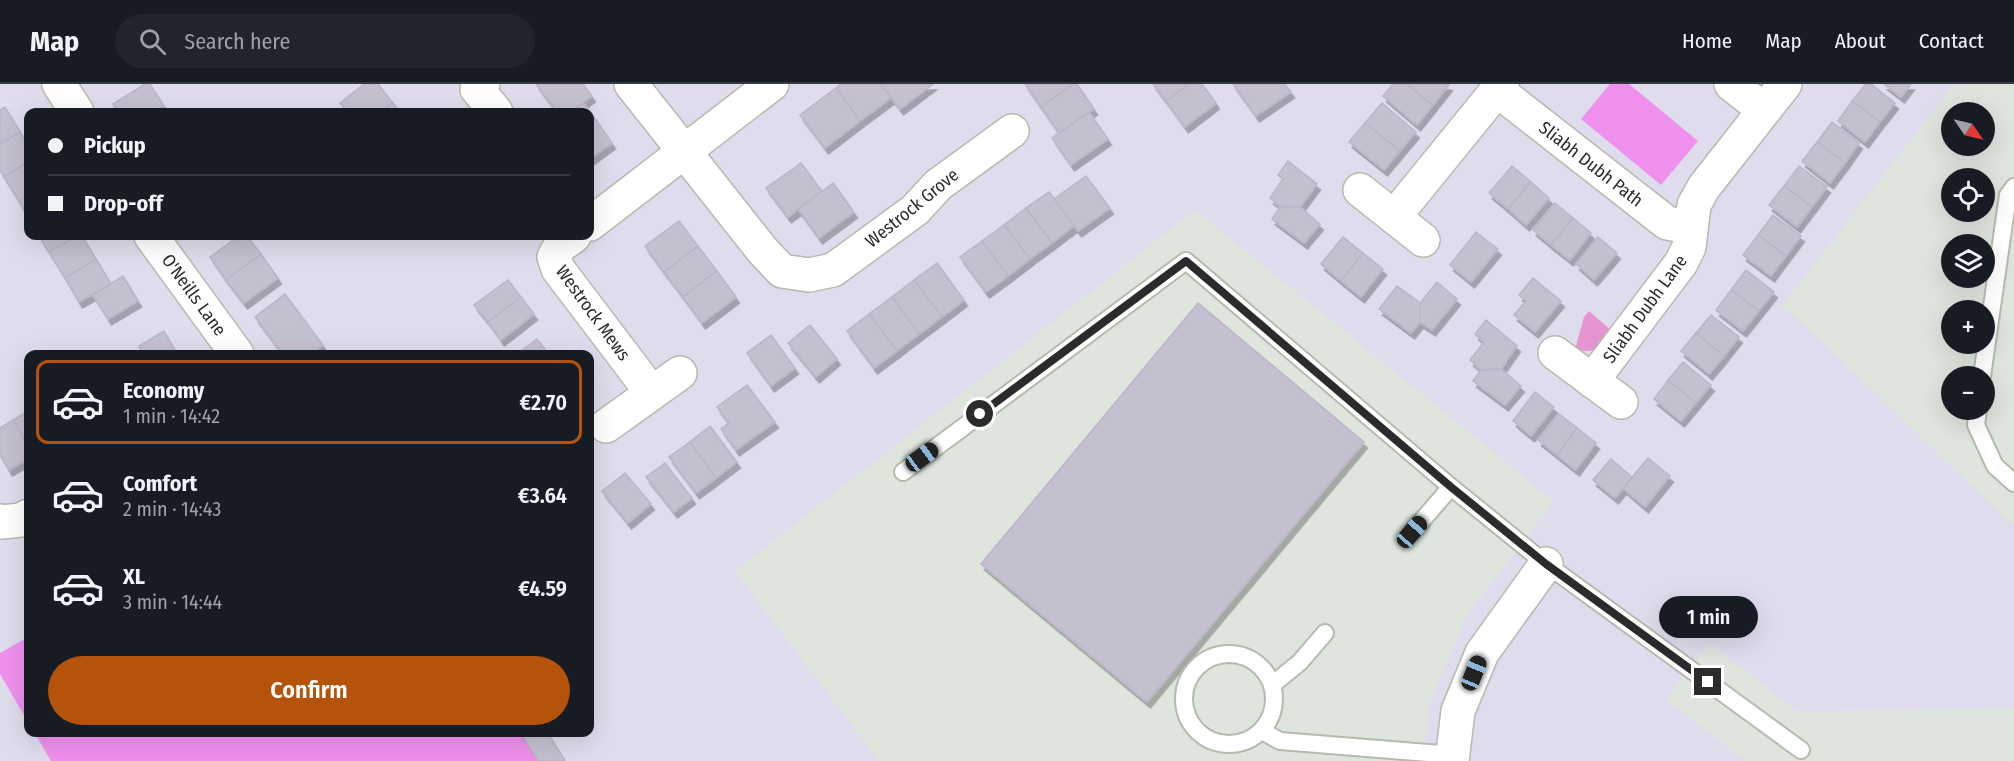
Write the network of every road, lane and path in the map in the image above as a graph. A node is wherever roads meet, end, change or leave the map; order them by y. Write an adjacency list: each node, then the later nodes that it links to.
1 (59, 84): 8 (street)
2 (483, 84): 9 (street)
3 (631, 84): 12 (street, Westrock Grove)
4 (772, 84): 12 (street)
5 (1731, 84): 10 (street)
6 (1785, 84): 10 (street, Sliabh Dubh Lane)
7 (1499, 87): 15 (street); 17 (street, Sliabh Dubh Path)
8 (74, 108)
9 (493, 108)
10 (1764, 110): 17 (street, Sliabh Dubh Lane)
11 (1012, 130): 12 (street, Westrock Grove)
12 (684, 151): 16 (street)
13 (2014, 187): 23 (lane)
14 (1360, 190): 15 (street)
15 (1394, 217): 20 (street)
16 (594, 221)
17 (1690, 227): 25 (street, Sliabh Dubh Lane)
18 (155, 240): 21 (street, O'Neills Lane)
19 (568, 240): 26 (street, Westrock Mews)
20 (1423, 240)
21 (234, 350)
22 (1555, 353): 25 (street, Sliabh Dubh Lane)
23 (1983, 366)
24 (680, 373): 26 (street)
25 (1592, 381): 27 (street, Sliabh Dubh Lane)
26 (652, 393): 29 (street)
27 (1621, 402)
28 (1977, 420): 31 (lane)
29 (606, 426)
30 (903, 472): 32 (lane)
31 (2014, 483)
32 (1451, 487): 35 (lane); 36 (lane)
33 (24, 518): 34 (street)
34 (0, 521)
35 (1412, 532)
36 (1546, 564): 40 (lane); 41 (street)
37 (1325, 633): 38 (lane)
38 (1272, 685): 39 (lane); 39 (lane)
39 (1262, 730): 41 (lane)
40 (1801, 750)
41 (1452, 758)

